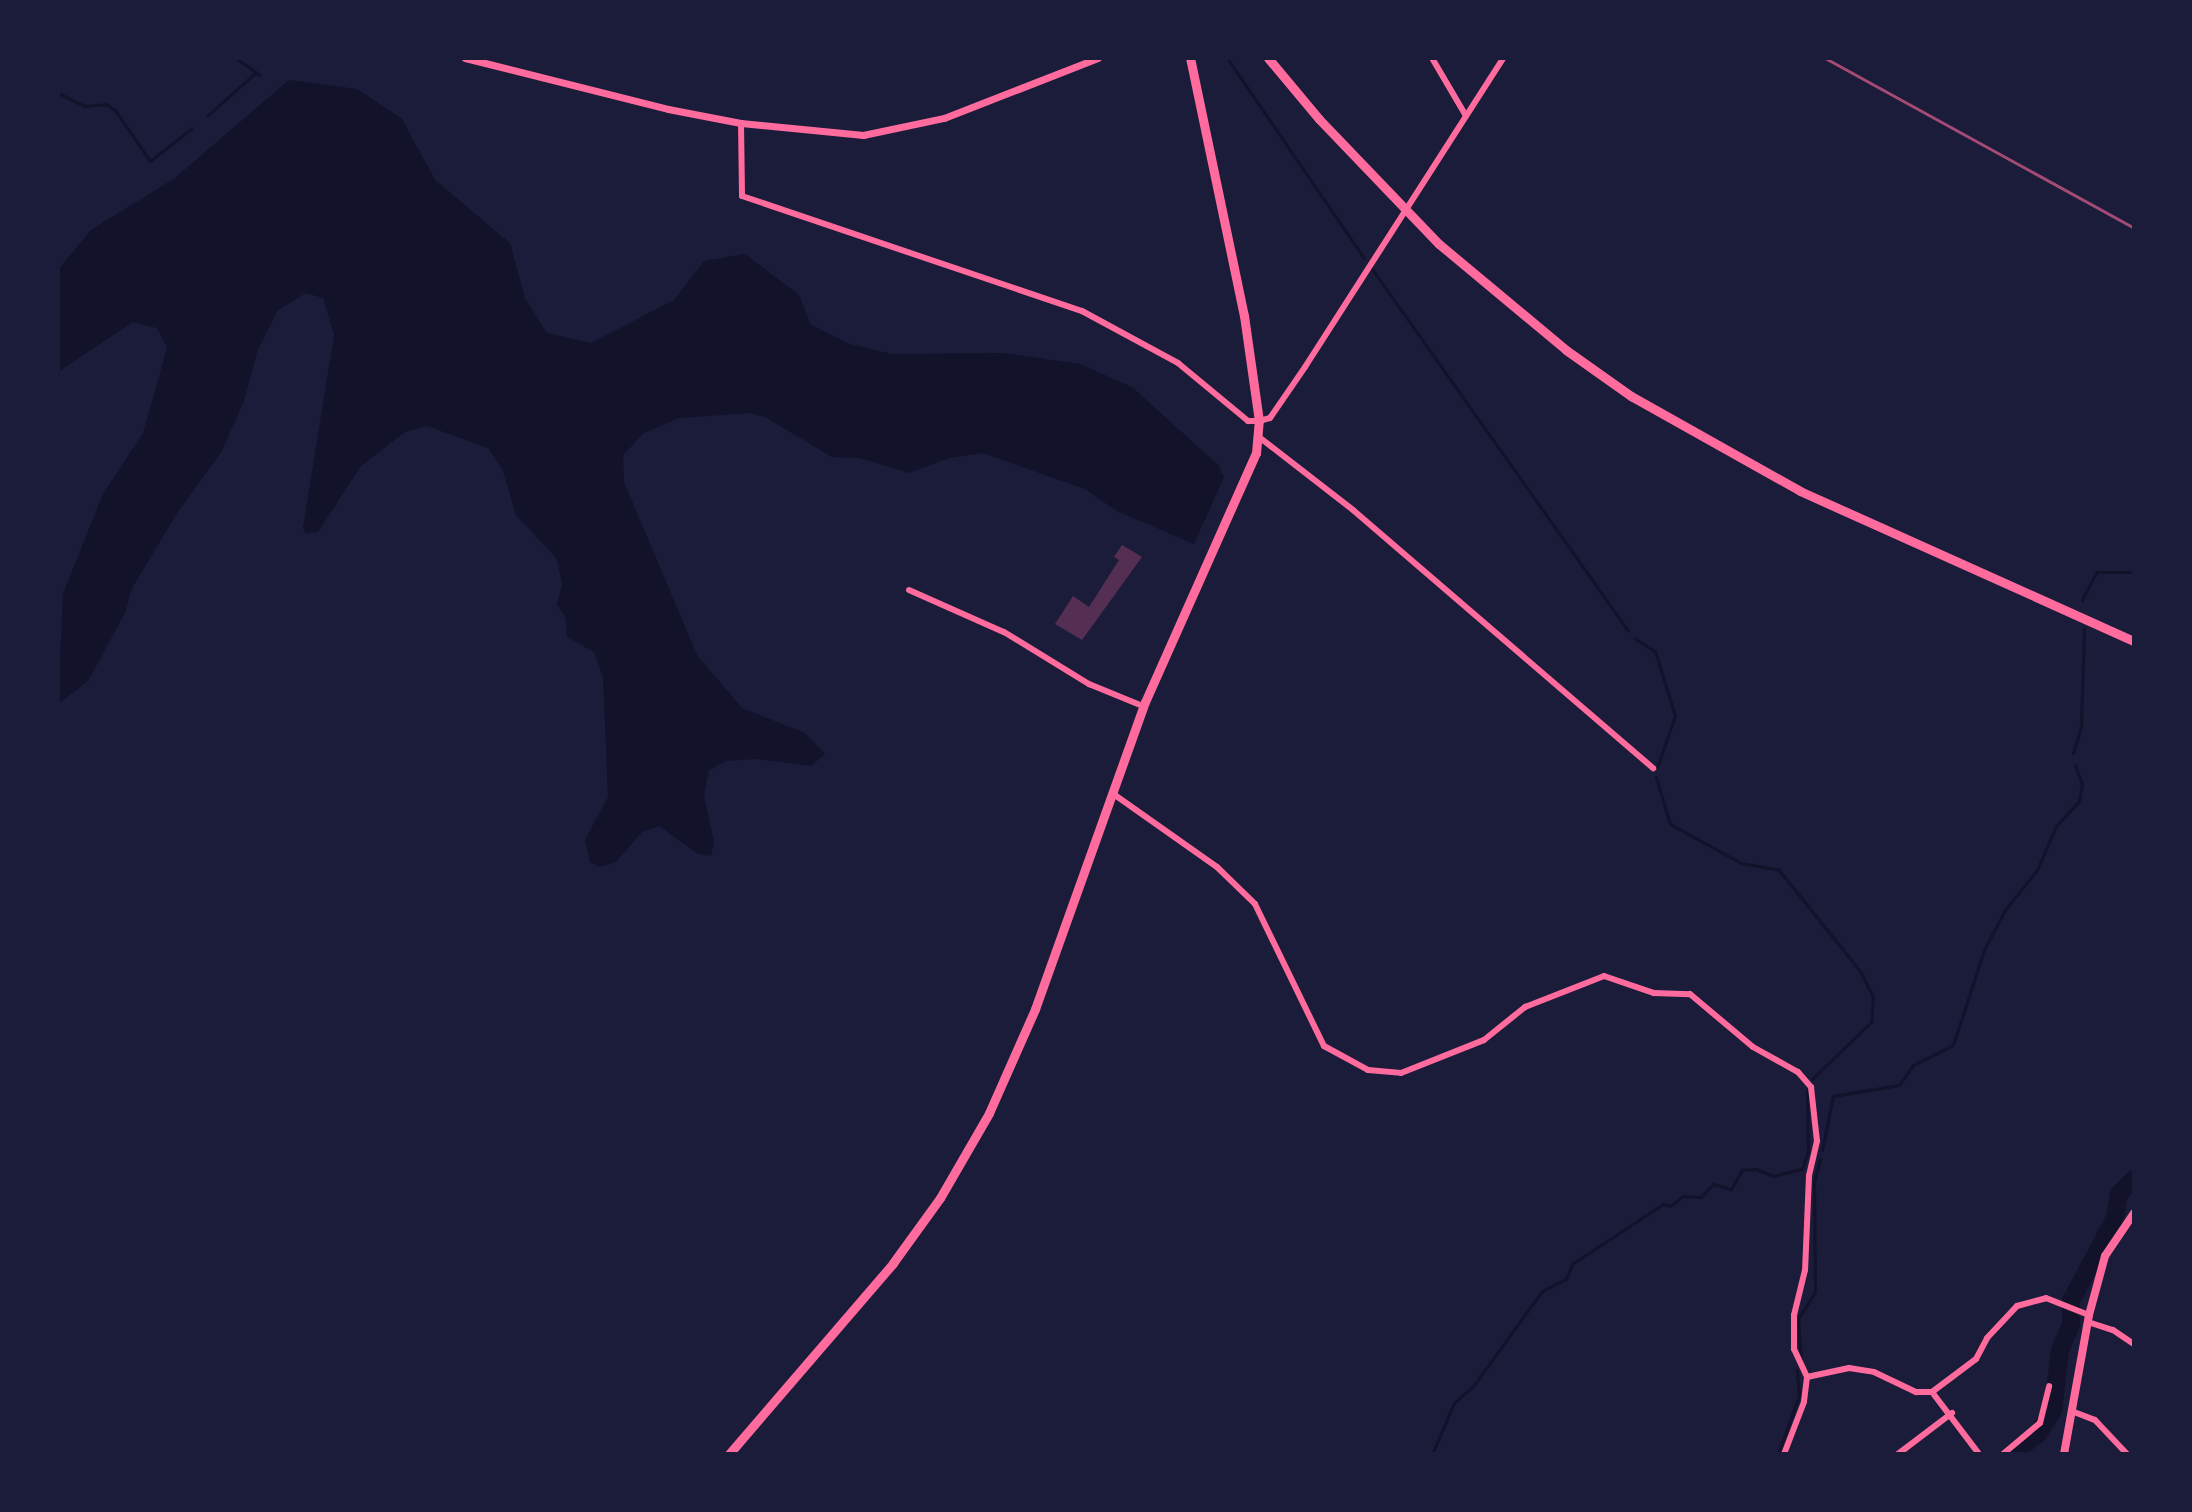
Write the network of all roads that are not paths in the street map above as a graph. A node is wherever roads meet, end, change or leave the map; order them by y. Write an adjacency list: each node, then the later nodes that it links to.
1 (465, 58): 8 (street)
2 (1098, 58): 8 (street)
3 (1190, 58): 10 (main road)
4 (1268, 58): 9 (main road)
5 (1432, 58): 7 (street)
6 (1503, 58): 7 (street)
7 (1466, 116): 9 (street)
8 (741, 123): 10 (street)
9 (1404, 210): 10 (street); 13 (main road)
10 (1259, 421): 11 (main road)
11 (1259, 437): 14 (main road); 15 (street)
12 (909, 590): 14 (street)
13 (2134, 641)
14 (1143, 706): 16 (main road)
15 (1653, 768)
16 (1111, 793): 20 (street); 25 (main road)
17 (2134, 1213): 18 (main road)
18 (2088, 1319): 19 (street); 22 (street); 23 (main road)
19 (2134, 1344)
20 (1807, 1377): 22 (street); 26 (street)
21 (2049, 1386): 29 (street)
22 (1932, 1392): 24 (street)
23 (2074, 1412): 30 (main road); 31 (street)
24 (1952, 1413): 27 (street); 28 (street)
25 (729, 1454)
26 (1784, 1454)
27 (1898, 1454)
28 (1979, 1454)
29 (2003, 1454)
30 (2064, 1454)
31 (2127, 1454)

